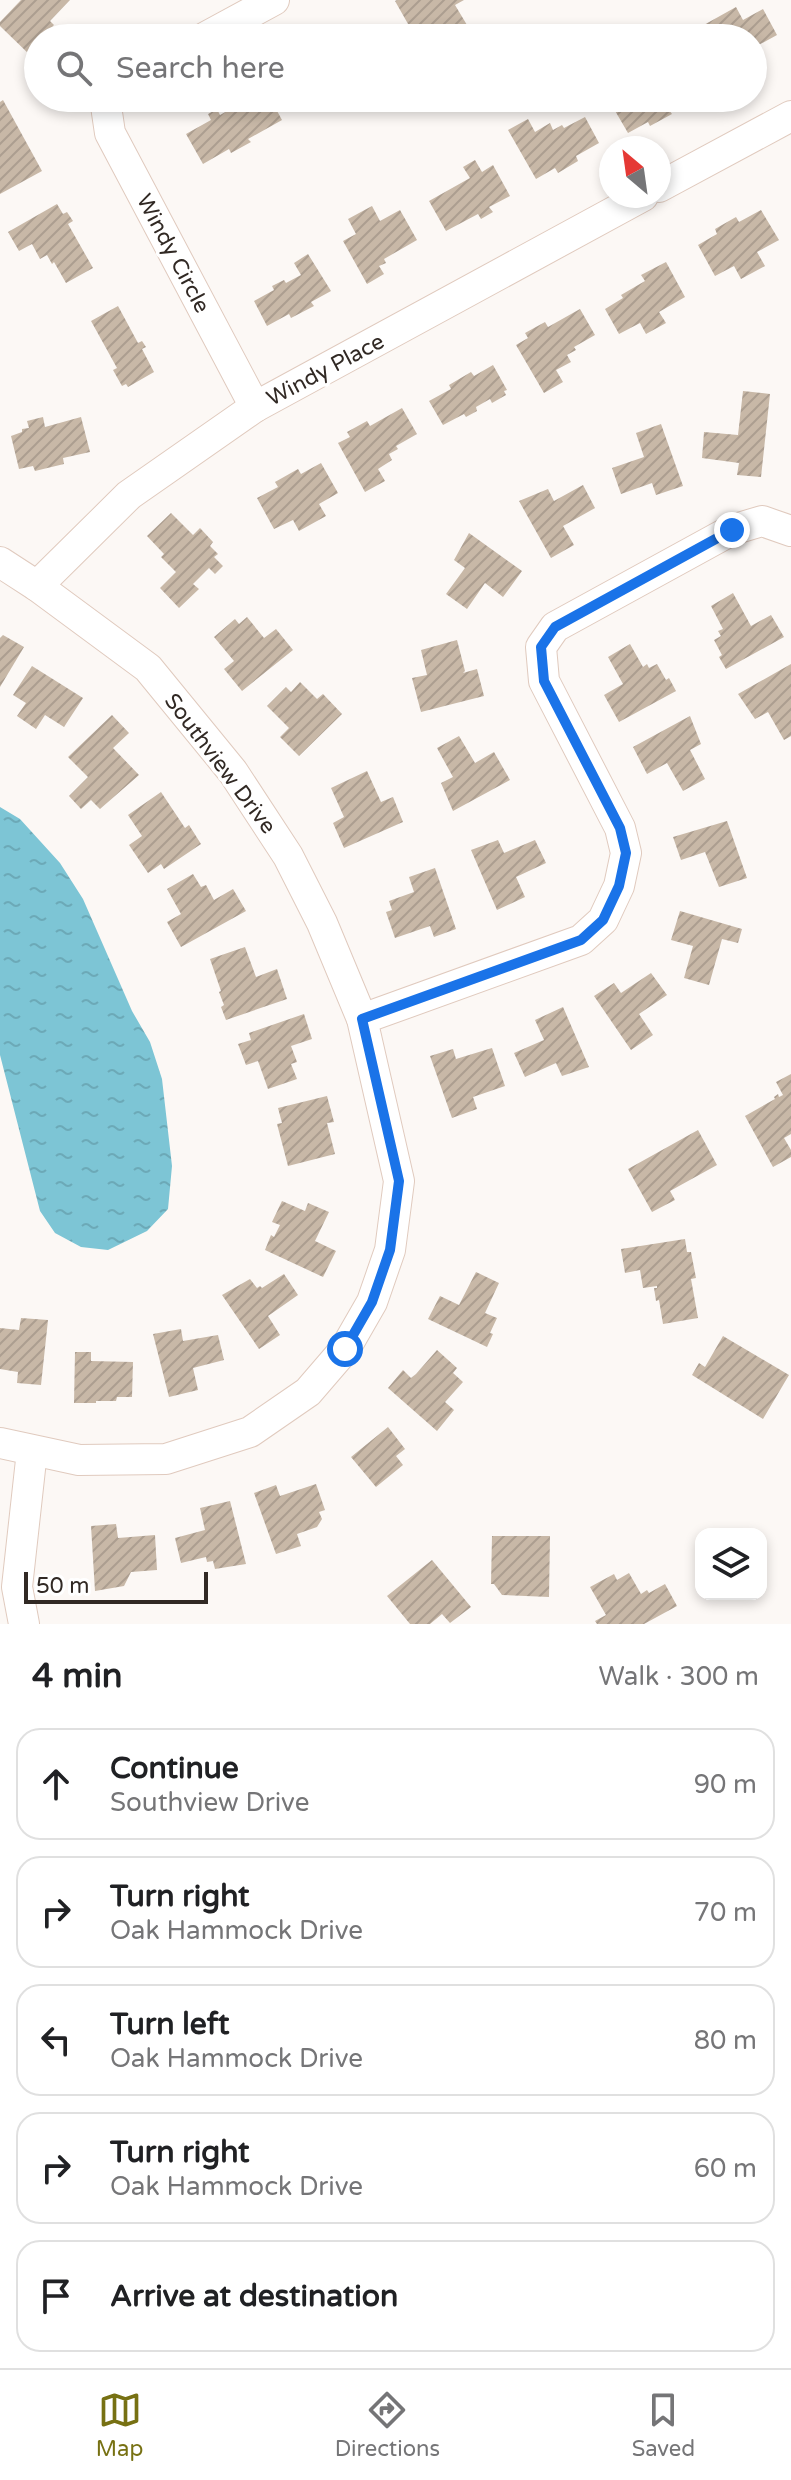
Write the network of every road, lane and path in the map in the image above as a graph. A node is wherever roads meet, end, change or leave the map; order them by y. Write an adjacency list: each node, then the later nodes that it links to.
1 (274, 0): 2 (street)
2 (230, 24)
3 (107, 112): 7 (street, Windy Circle)
4 (791, 116): 5 (street)
5 (671, 181)
6 (621, 208): 7 (street, Windy Place)
7 (255, 407): 10 (street, Windy Place)
8 (791, 531): 11 (street)
9 (0, 562): 10 (street, Southview Drive)
10 (37, 586): 11 (street, Southview Drive)
11 (362, 1019): 13 (street, Southview Drive)
12 (0, 1443): 13 (street, Southview Drive)
13 (32, 1451): 14 (street)
14 (24, 1624)

